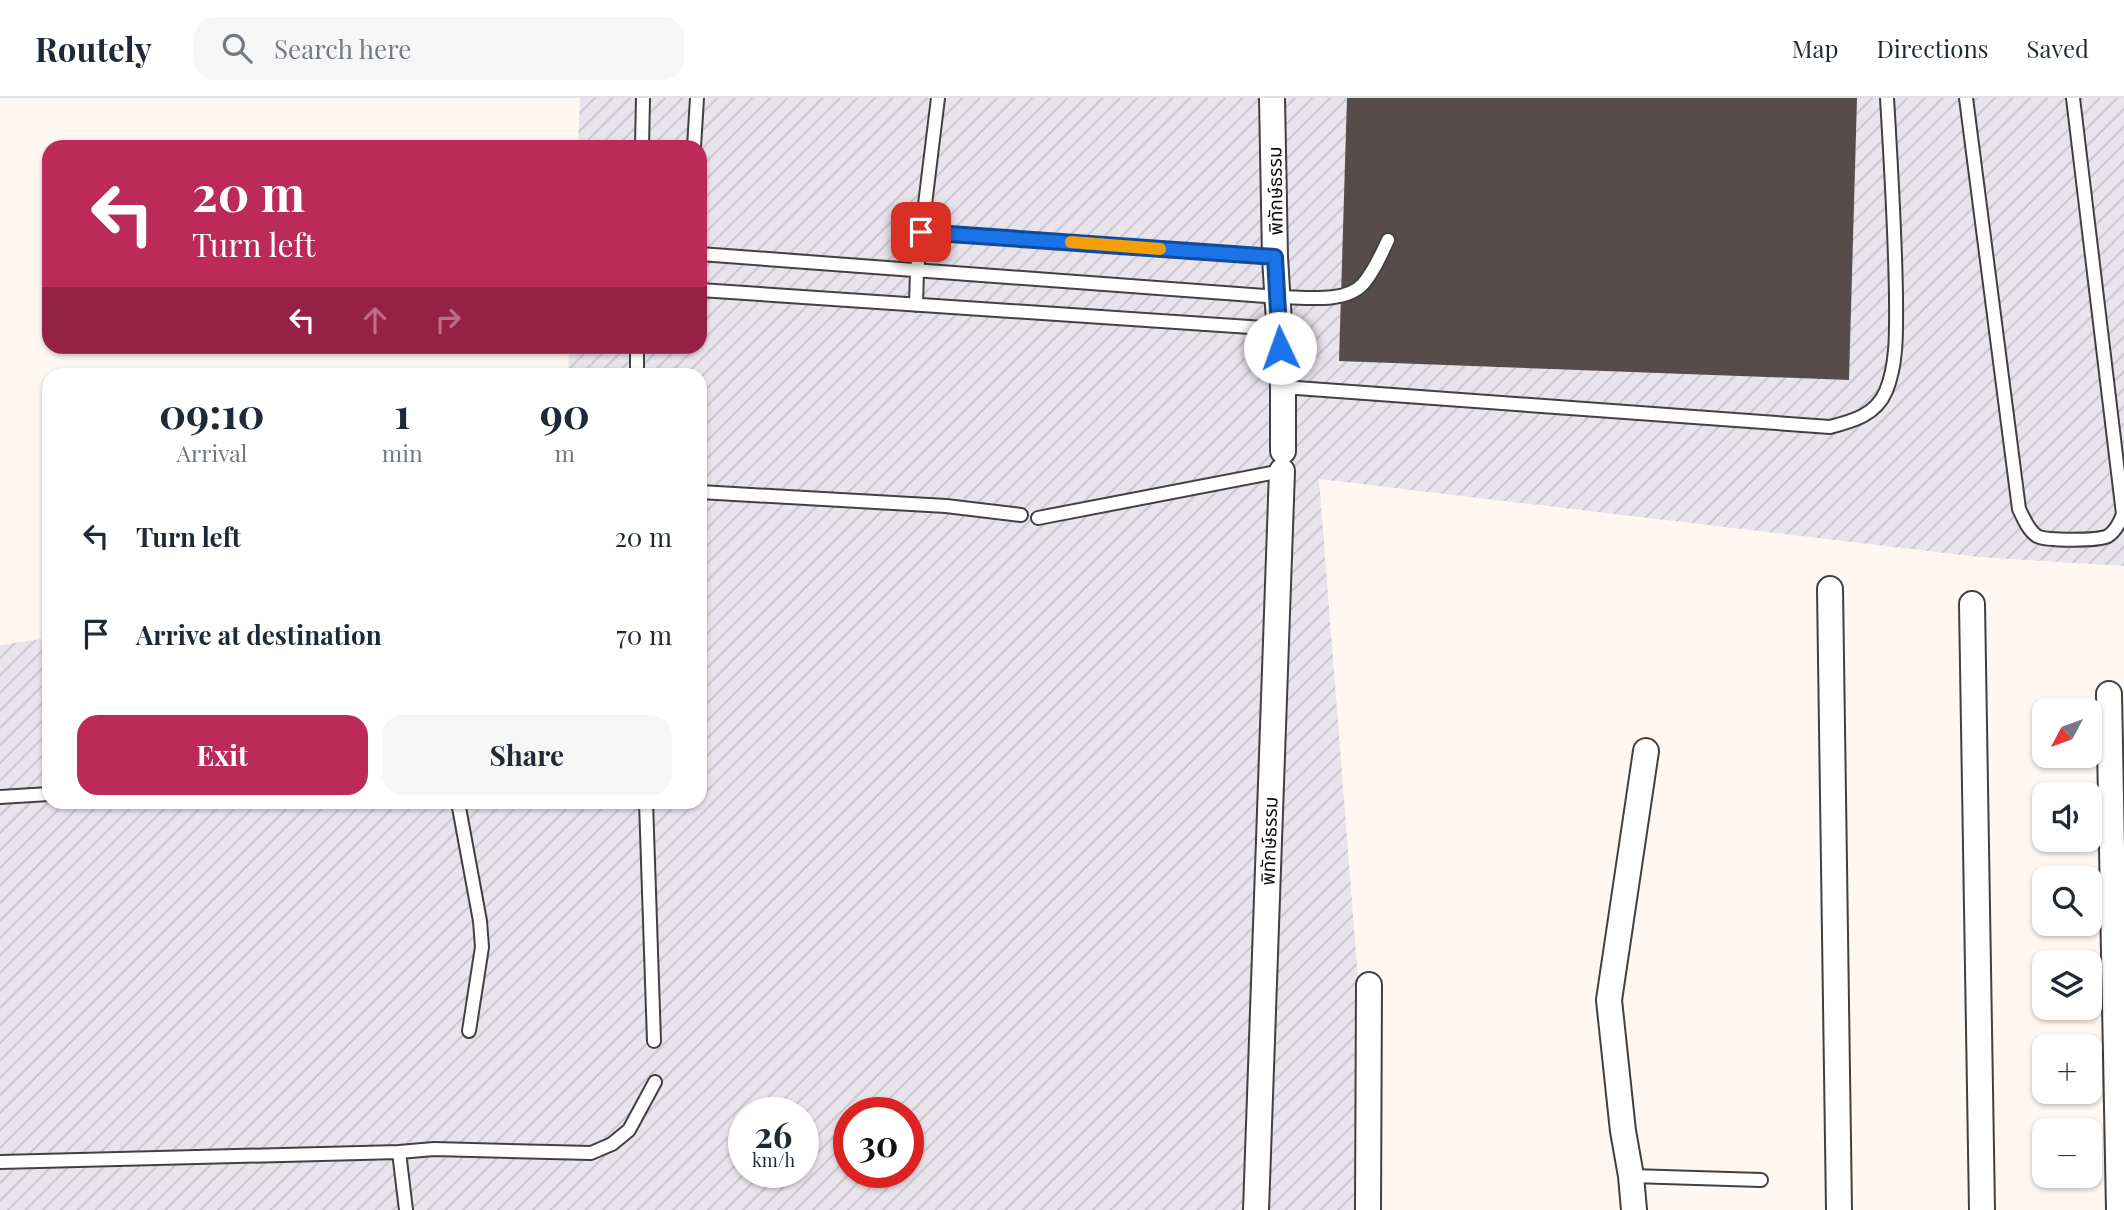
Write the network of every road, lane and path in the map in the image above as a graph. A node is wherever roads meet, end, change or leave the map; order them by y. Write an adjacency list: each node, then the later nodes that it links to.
1 (643, 98): 8 (lane)
2 (697, 98): 9 (lane)
3 (937, 98): 10 (lane)
4 (1272, 98): 13 (street, พิทักษ์ธรรม)
5 (1887, 98): 19 (lane)
6 (1966, 98): 7 (lane)
7 (2073, 98)
8 (642, 140)
9 (694, 140)
10 (921, 232): 13 (lane); 14 (lane)
11 (1388, 240): 16 (lane)
12 (707, 255): 14 (lane)
13 (1275, 257): 16 (street, พิทักษ์ธรรม)
14 (917, 270): 16 (lane); 17 (lane)
15 (707, 290): 17 (lane)
16 (1278, 297): 18 (street, พิทักษ์ธรรม)
17 (916, 305): 18 (lane)
18 (1279, 329): 19 (street, พิทักษ์ธรรม)
19 (1283, 387): 20 (street, พิทักษ์ธรรม)
20 (1283, 461): 23 (lane); 42 (street, พิทักษ์ธรรม)
21 (707, 492): 22 (lane)
22 (1021, 514)
23 (1038, 518)
24 (1830, 589): 45 (street)
25 (1972, 604): 46 (street)
26 (2109, 694): 36 (street)
27 (1646, 751): 39 (street)
28 (42, 794): 29 (lane)
29 (0, 797)
30 (459, 809): 33 (lane)
31 (646, 809): 34 (lane)
32 (1369, 985): 43 (street)
33 (469, 1031)
34 (654, 1041)
35 (654, 1082): 37 (lane)
36 (2121, 1149): 47 (street)
37 (399, 1152): 38 (lane); 41 (lane)
38 (0, 1162)
39 (1631, 1175): 40 (lane); 44 (street)
40 (1761, 1180)
41 (406, 1210)
42 (1256, 1210)
43 (1368, 1210)
44 (1634, 1210)
45 (1839, 1210)
46 (1982, 1210)
47 (2119, 1210)

